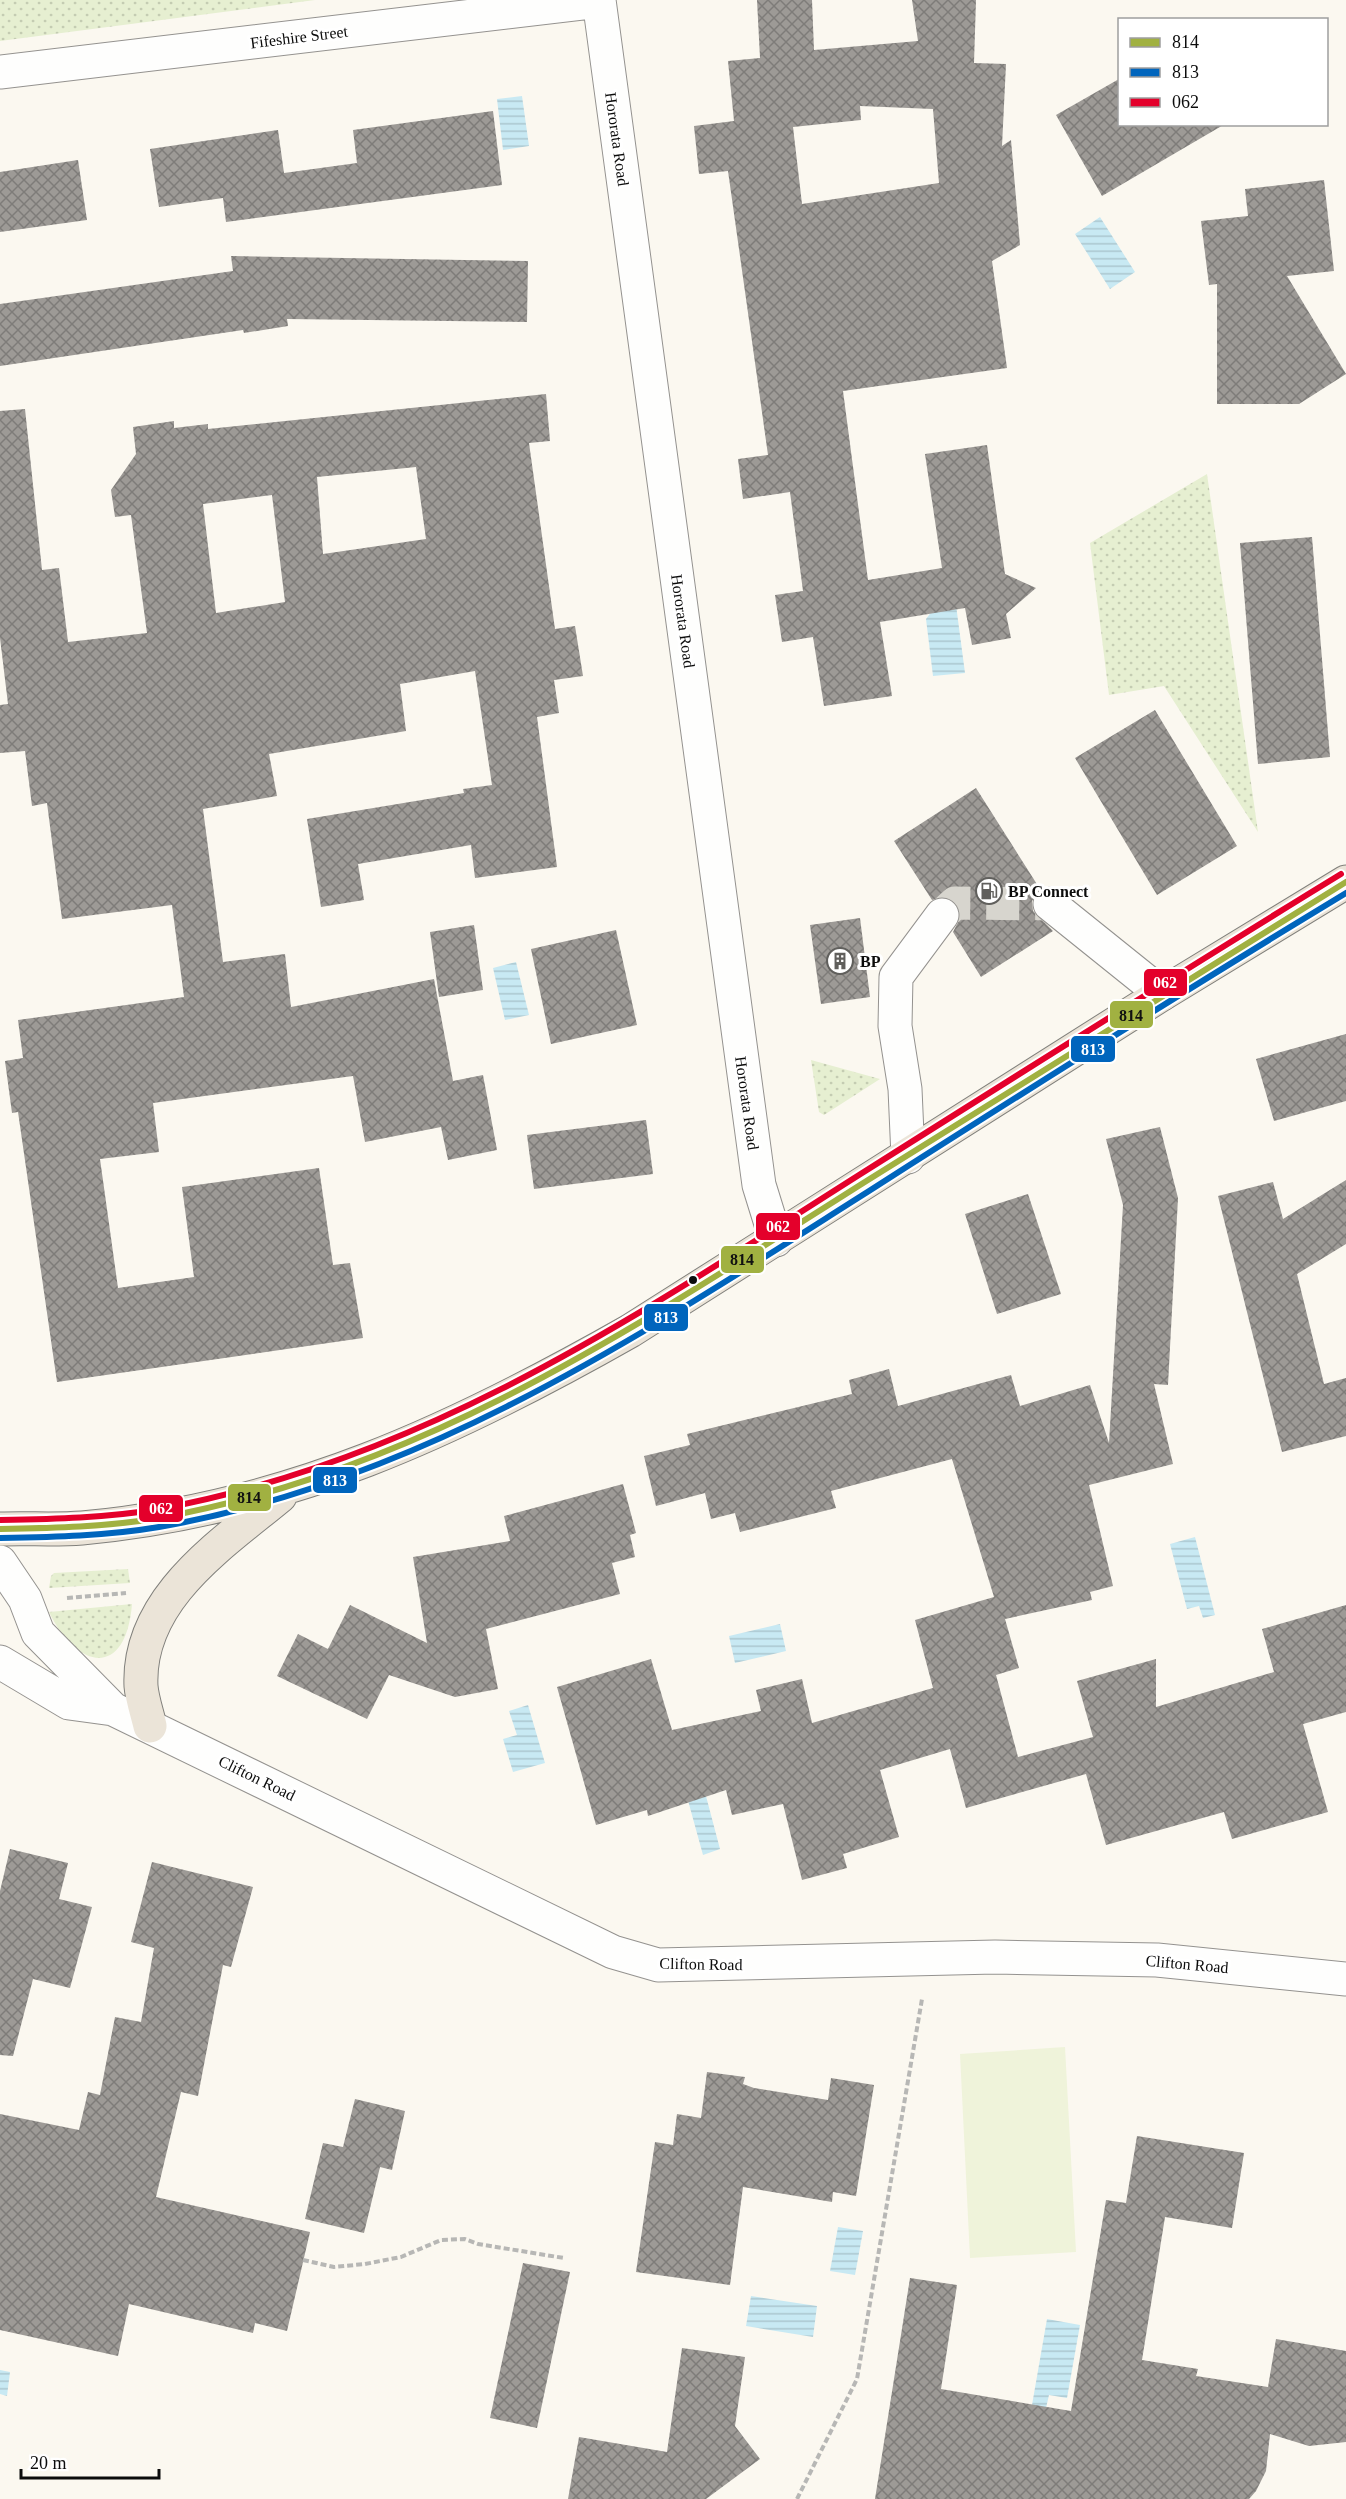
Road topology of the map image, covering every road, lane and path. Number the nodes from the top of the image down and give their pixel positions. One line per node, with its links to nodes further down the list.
1 (599, 0): 2 (street, Fifeshire Street); 8 (street, Hororata Road)
2 (0, 72)
3 (1346, 882): 6 (main road)
4 (1050, 904): 6 (street)
5 (942, 915): 7 (street)
6 (1162, 994): 7 (main road)
7 (908, 1157): 8 (main road)
8 (776, 1240): 9 (main road)
9 (291, 1488): 10 (main road); 16 (main road)
10 (0, 1528)
11 (0, 1562): 15 (street, Clifton Road)
12 (132, 1593): 13 (path)
13 (59, 1599)
14 (1, 1664): 15 (street, Clifton Road)
15 (113, 1709): 16 (street, Clifton Road)
16 (150, 1726): 17 (street, Clifton Road)
17 (1346, 1979)
18 (922, 1998): 21 (path)
19 (564, 2258): 20 (path)
20 (303, 2260)
21 (797, 2499)

